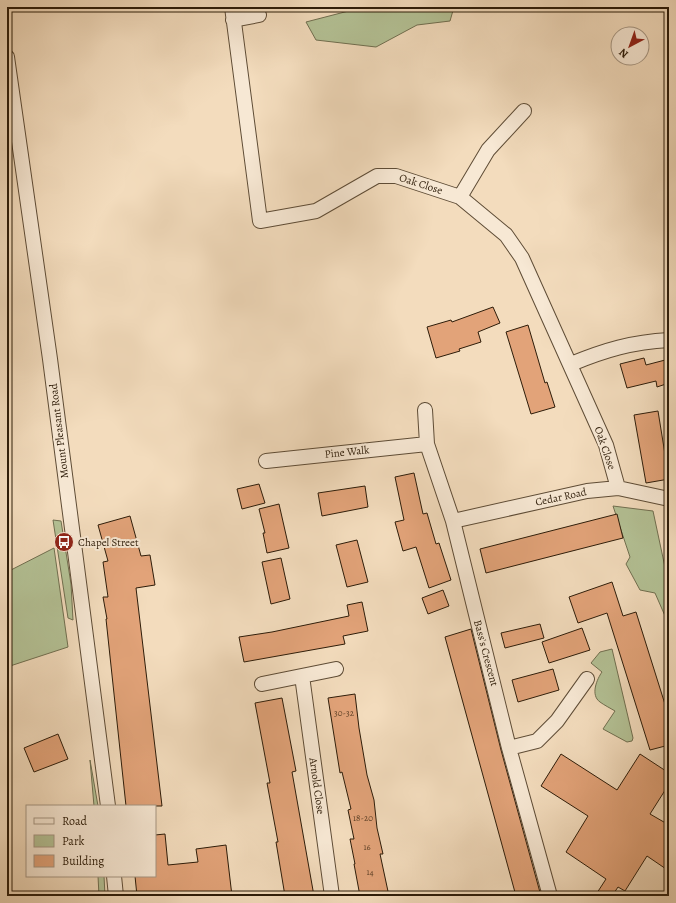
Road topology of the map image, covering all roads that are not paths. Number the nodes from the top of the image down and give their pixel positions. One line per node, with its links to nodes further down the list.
1 (232, 13): 2 (street, Oak Close); 5 (street, Oak Close)
2 (259, 14)
3 (7, 57): 19 (street, Mount Pleasant Road)
4 (524, 111): 5 (street)
5 (460, 197): 7 (street, Oak Close)
6 (669, 340): 7 (street)
7 (571, 364): 11 (street, Oak Close)
8 (425, 410): 9 (street, Bass's Crescent)
9 (427, 444): 10 (street, Pine Walk); 13 (street, Bass's Crescent)
10 (266, 461)
11 (618, 488): 12 (street, Cedar Road); 13 (street, Cedar Road)
12 (669, 499)
13 (453, 521): 18 (street, Bass's Crescent)
14 (336, 669): 15 (street)
15 (302, 676): 17 (street); 22 (street, Arnold Close)
16 (587, 679): 18 (street)
17 (262, 684)
18 (509, 748): 23 (street, Bass's Crescent)
19 (108, 805)
20 (114, 877): 21 (street)
21 (116, 896)
22 (332, 896)
23 (550, 896)

